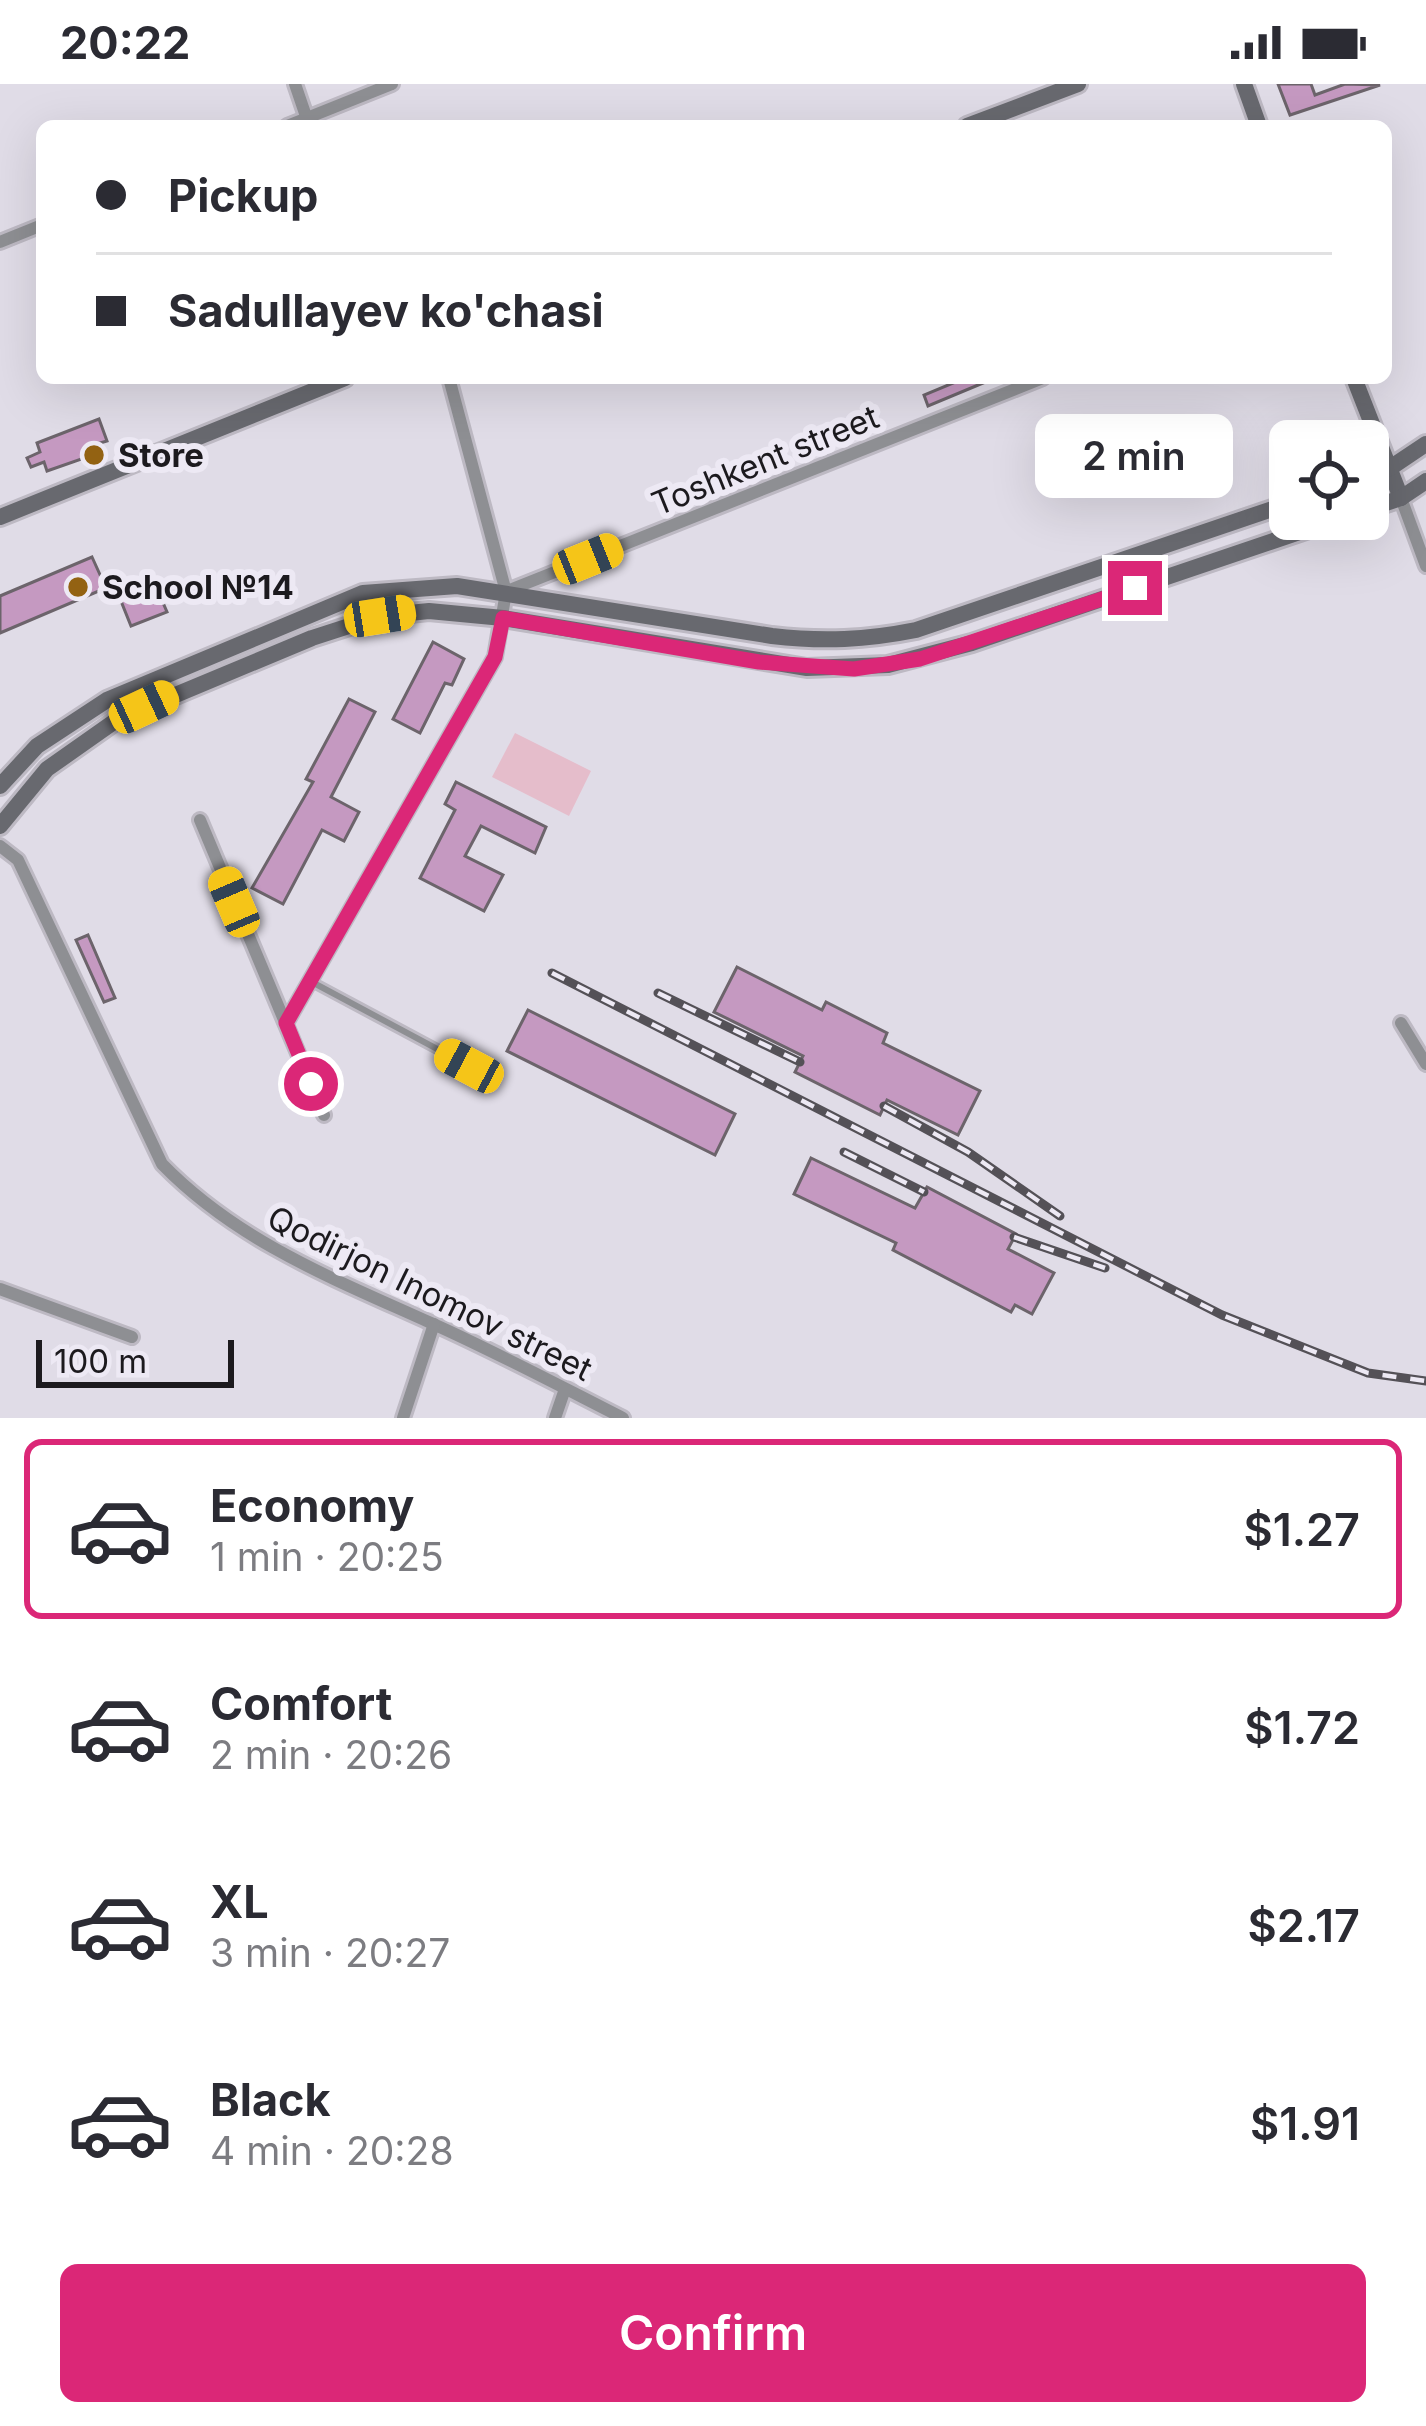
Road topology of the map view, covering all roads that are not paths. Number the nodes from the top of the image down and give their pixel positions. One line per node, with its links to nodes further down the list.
1 (295, 84): 5 (street)
2 (392, 84): 6 (street)
3 (1078, 84): 7 (main road)
4 (1244, 84): 8 (main road)
5 (307, 120)
6 (312, 120)
7 (983, 120)
8 (1257, 120)
9 (36, 227): 10 (street)
10 (0, 242)
11 (330, 384): 21 (main road)
12 (451, 384): 24 (street)
13 (1028, 384): 24 (street, Toshkent street)
14 (1356, 384): 16 (main road)
15 (1426, 444): 16 (main road)
16 (1390, 468): 18 (main road)
17 (1426, 482): 18 (main road)
18 (1401, 498): 19 (main road); 23 (street)
19 (1389, 502)
20 (1269, 509): 24 (main road)
21 (0, 518)
22 (1276, 540): 25 (main road)
23 (1426, 566)
24 (506, 592): 25 (street); 26 (main road)
25 (503, 618): 28 (main road); 30 (street)
26 (0, 786)
27 (200, 820): 31 (street)
28 (0, 826)
29 (0, 846): 37 (street, Qodirjon Inomov street)
30 (310, 981): 31 (street); 34 (lane)
31 (286, 1023): 35 (street)
32 (1401, 1023): 33 (street)
33 (1426, 1064)
34 (469, 1066)
35 (324, 1115)
36 (0, 1289): 38 (street)
37 (434, 1324): 39 (street, Qodirjon Inomov street); 40 (street)
38 (132, 1337)
39 (565, 1389): 41 (street); 42 (street, Qodirjon Inomov street)
40 (403, 1418)
41 (556, 1418)
42 (623, 1418)

